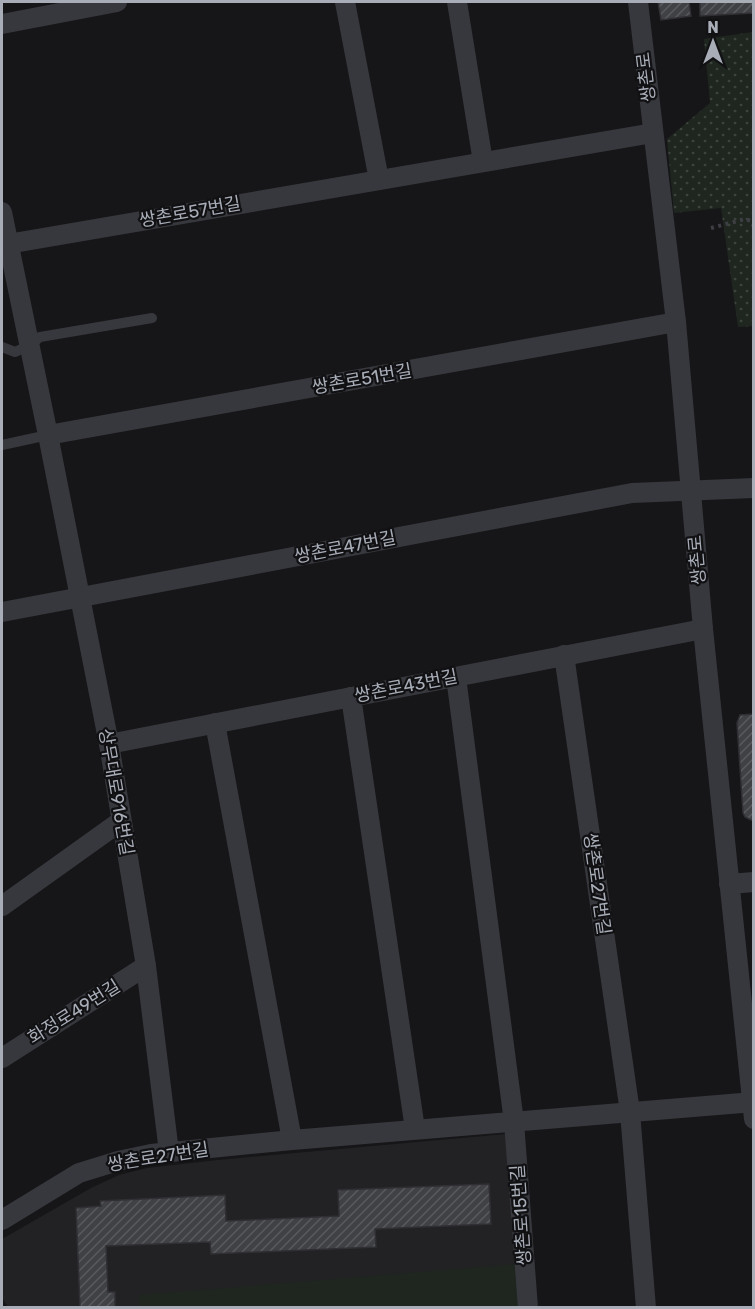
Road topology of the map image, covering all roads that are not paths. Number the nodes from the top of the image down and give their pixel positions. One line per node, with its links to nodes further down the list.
1 (117, 2): 5 (street)
2 (345, 2): 8 (street)
3 (457, 2): 7 (street)
4 (638, 2): 6 (street, 쌍촌로)
5 (2, 24)
6 (653, 133): 7 (street, 쌍촌로57번길); 12 (street, 쌍촌로)
7 (483, 162): 8 (street, 쌍촌로57번길)
8 (379, 180): 10 (street, 쌍촌로57번길)
9 (2, 212): 10 (street, 상무대로916번길)
10 (5, 244): 13 (street, 상무대로916번길)
11 (152, 318): 13 (lane)
12 (676, 322): 15 (street, 쌍촌로51번길); 18 (street, 쌍촌로)
13 (30, 345): 14 (lane); 15 (street, 상무대로916번길)
14 (2, 347)
15 (48, 435): 16 (lane); 19 (street, 상무대로916번길)
16 (2, 445)
17 (753, 488): 18 (street, 쌍촌로47번길)
18 (690, 490): 19 (street, 쌍촌로47번길); 21 (street, 쌍촌로)
19 (79, 596): 20 (street, 쌍촌로47번길); 26 (street, 상무대로916번길)
20 (2, 612)
21 (703, 629): 22 (street, 쌍촌로43번길); 29 (street, 쌍촌로)
22 (564, 655): 23 (street, 쌍촌로43번길); 34 (street, 쌍촌로27번길)
23 (456, 677): 24 (street, 쌍촌로43번길); 35 (street)
24 (351, 697): 25 (street, 쌍촌로43번길); 36 (street)
25 (215, 723): 26 (street, 쌍촌로43번길); 37 (street)
26 (109, 744): 27 (street, 상무대로916번길)
27 (121, 821): 30 (street); 31 (street, 상무대로916번길)
28 (753, 882): 29 (street)
29 (729, 884): 33 (street, 쌍촌로)
30 (2, 906)
31 (146, 966): 32 (street, 화정로49번길); 38 (street, 상무대로916번길)
32 (2, 1058)
33 (753, 1108): 34 (street, 쌍촌로27번길)
34 (630, 1112): 35 (street, 쌍촌로27번길); 41 (street, 쌍촌로27번길)
35 (514, 1122): 36 (street, 쌍촌로27번길); 40 (street, 쌍촌로15번길)
36 (415, 1129): 37 (street, 쌍촌로27번길)
37 (292, 1140): 38 (street, 쌍촌로27번길)
38 (169, 1152): 39 (street, 쌍촌로27번길)
39 (2, 1220)
40 (528, 1308)
41 (646, 1308)

